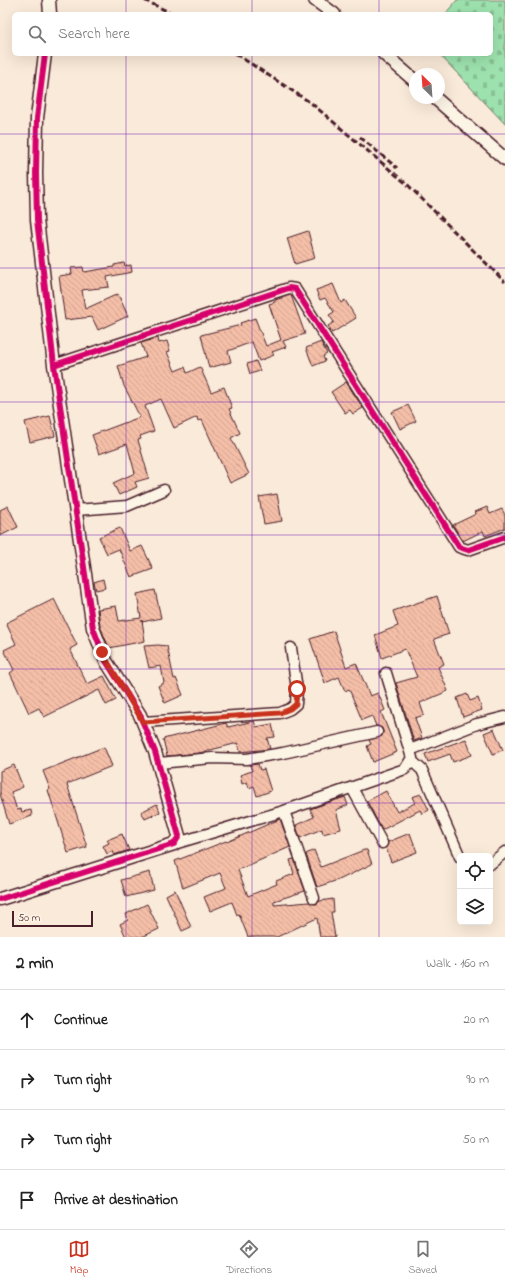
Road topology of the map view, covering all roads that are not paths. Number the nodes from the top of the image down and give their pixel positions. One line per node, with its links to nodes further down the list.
1 (49, 0): 3 (street)
2 (315, 0): 4 (street)
3 (50, 12)
4 (331, 12)
5 (45, 56): 10 (street)
6 (386, 56): 7 (street)
7 (409, 76)
8 (442, 104): 9 (street)
9 (505, 159)
10 (54, 365): 12 (street); 13 (street)
11 (164, 490): 12 (street)
12 (76, 510): 17 (street)
13 (505, 537)
14 (291, 648): 17 (street)
15 (386, 673): 19 (street)
16 (505, 717): 19 (street)
17 (143, 722): 21 (street)
18 (377, 732): 21 (street)
19 (410, 750): 20 (street)
20 (412, 760): 22 (street); 27 (street)
21 (159, 763): 25 (street)
22 (352, 788): 23 (street); 24 (street)
23 (284, 812): 25 (street); 29 (street)
24 (382, 843)
25 (174, 844): 30 (street)
26 (505, 852): 28 (street)
27 (458, 853)
28 (493, 862)
29 (314, 898)
30 (0, 899)

